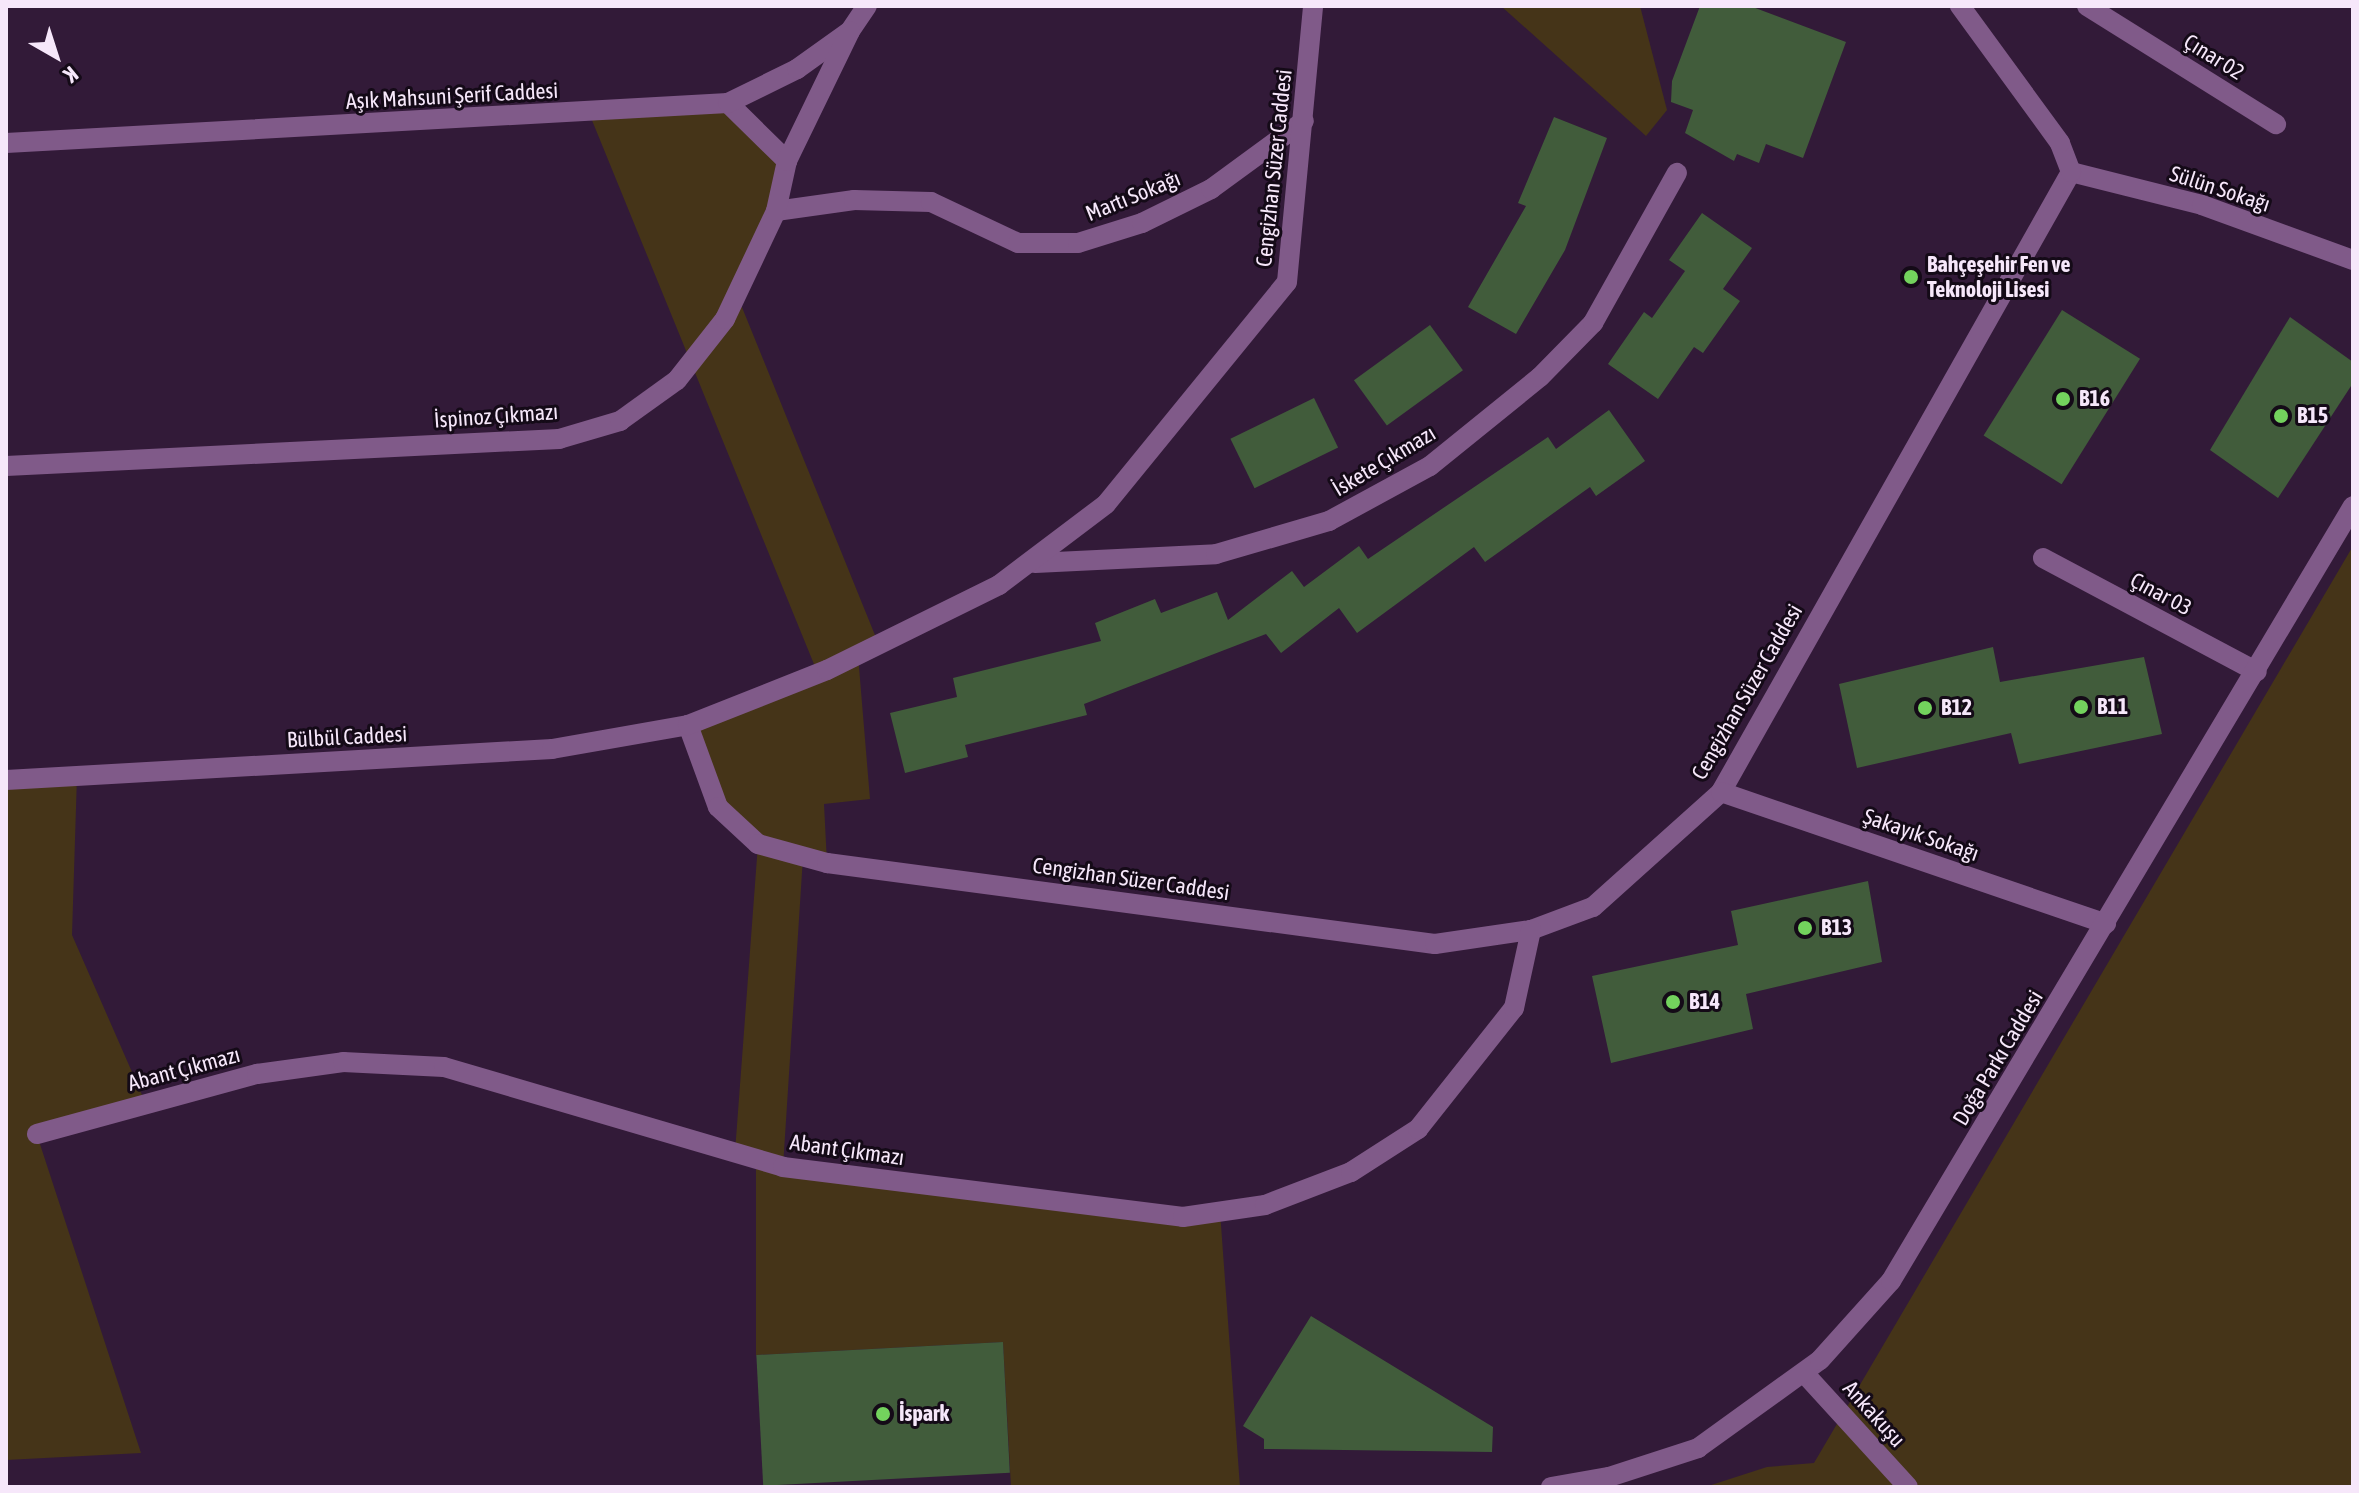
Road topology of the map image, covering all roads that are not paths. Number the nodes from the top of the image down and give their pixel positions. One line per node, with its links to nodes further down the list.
1 (867, 6): 5 (street, Aşık Mahsuni Şerif Caddesi)
2 (1313, 6): 7 (street, Cengizhan Süzer Caddesi)
3 (1960, 6): 11 (street)
4 (2087, 6): 8 (street, Çınar 02)
5 (850, 31): 6 (street, Aşık Mahsuni Şerif Caddesi); 10 (street, İspinoz Çıkmazı)
6 (728, 103): 9 (street, Aşık Mahsuni Şerif Caddesi); 10 (street)
7 (1304, 121): 13 (street, Martı Sokağı); 18 (street, Cengizhan Süzer Caddesi)
8 (2276, 124)
9 (6, 143)
10 (787, 161): 13 (street, İspinoz Çıkmazı)
11 (2071, 172): 14 (street, Sülün Sokağı); 22 (street, Cengizhan Süzer Caddesi)
12 (1677, 173): 18 (street, İskete Çıkmazı)
13 (776, 211): 15 (street, İspinoz Çıkmazı)
14 (2353, 260)
15 (6, 466)
16 (2353, 506): 19 (street, Doğa Parkı Caddesi)
17 (2043, 558): 19 (street, Çınar 03)
18 (1035, 563): 20 (street, Cengizhan Süzer Caddesi)
19 (2257, 672): 23 (street, Doğa Parkı Caddesi)
20 (688, 725): 21 (street, Bülbül Caddesi); 24 (street, Cengizhan Süzer Caddesi)
21 (6, 780)
22 (1721, 792): 23 (street, Şakayık Sokağı); 24 (street, Cengizhan Süzer Caddesi)
23 (2106, 924): 26 (street, Doğa Parkı Caddesi)
24 (1531, 930): 25 (street, Abant Çıkmazı)
25 (37, 1134)
26 (1804, 1373): 27 (street, Doğa Parkı Caddesi); 28 (street, Ankakuşu)
27 (1551, 1487)
28 (1908, 1487)

